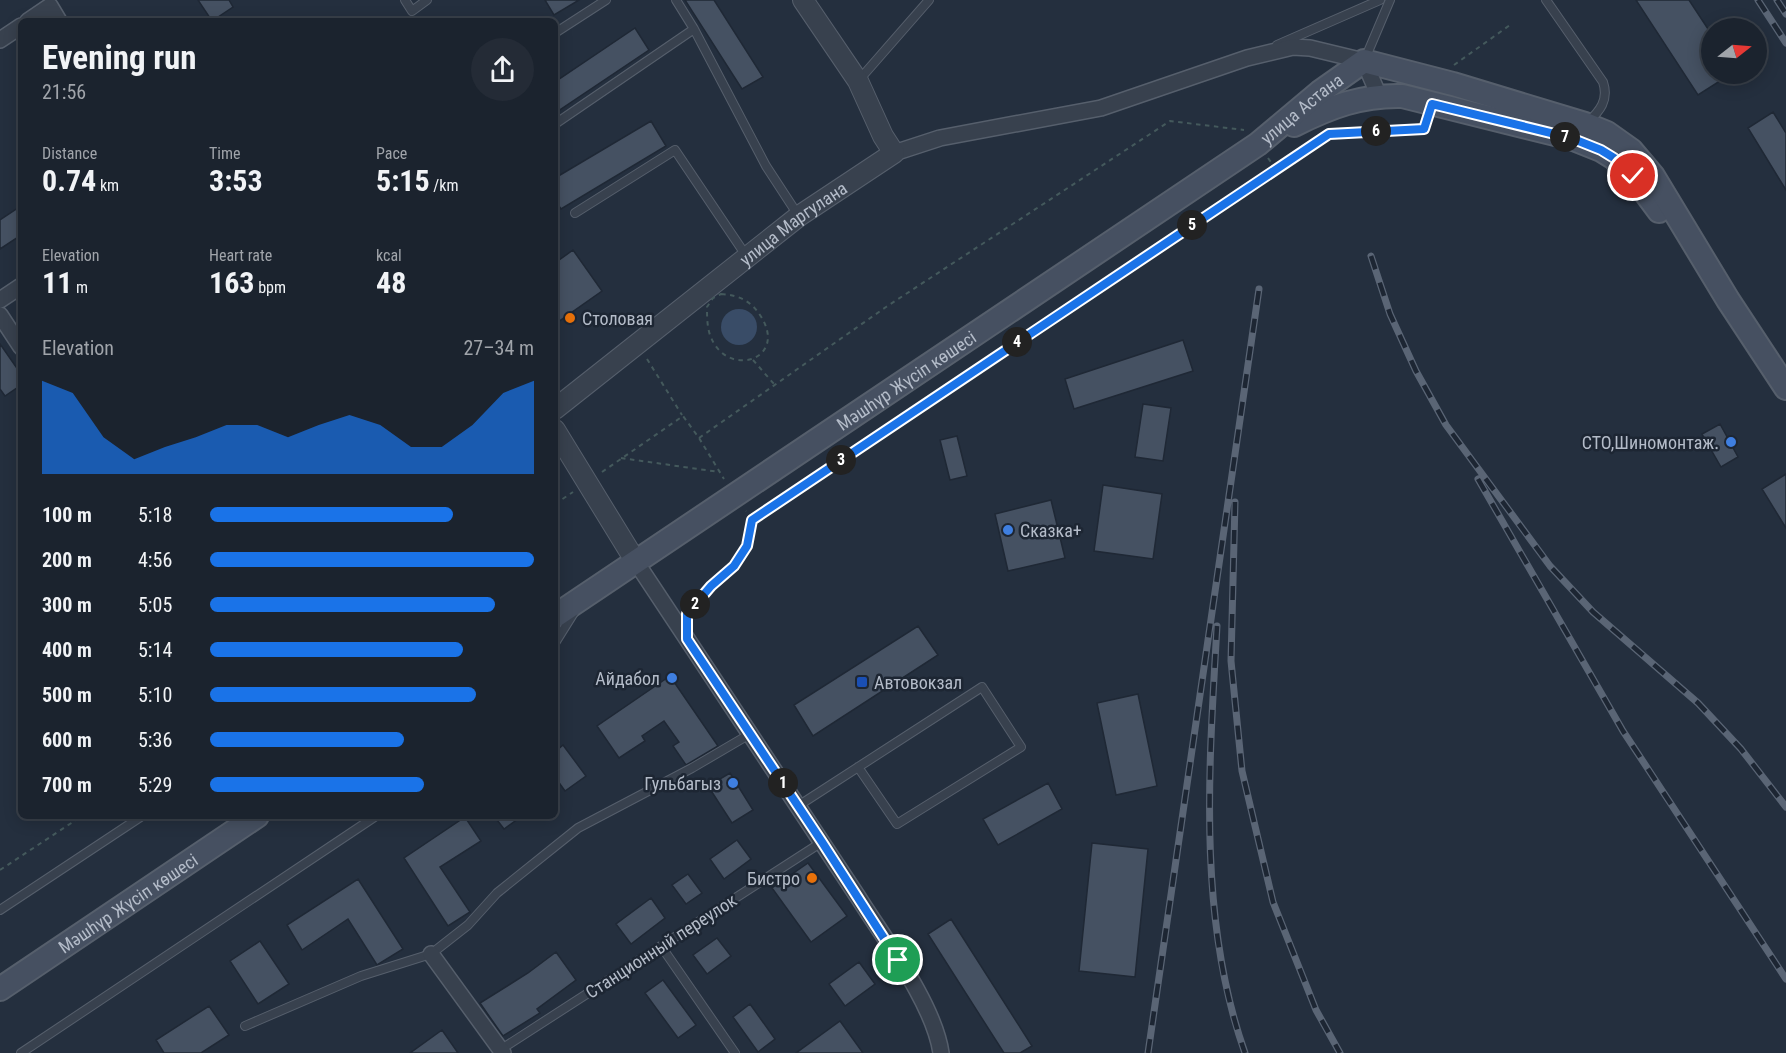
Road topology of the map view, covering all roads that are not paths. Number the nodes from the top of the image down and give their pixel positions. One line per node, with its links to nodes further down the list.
1 (405, 0): 2 (lane)
2 (428, 0)
3 (606, 0): 15 (lane)
4 (676, 0): 14 (lane)
5 (803, 0): 19 (street)
6 (929, 0): 19 (lane)
7 (1380, 0): 17 (lane)
8 (1390, 0): 18 (lane)
9 (1546, 0): 22 (lane)
10 (47, 3): 11 (street); 12 (street)
11 (31, 18)
12 (57, 18)
13 (18, 28): 16 (street)
14 (694, 29): 21 (lane); 26 (lane)
15 (558, 31)
16 (0, 40)
17 (1247, 58): 18 (street); 24 (street)
18 (1364, 61): 20 (street); 22 (main road, улица Астана); 23 (main road, улица Астана)
19 (858, 81): 24 (street)
20 (1379, 96): 22 (main road, улица Астана); 23 (main road, улица Астана)
21 (558, 122)
22 (1578, 131): 32 (main road, улица Астана)
23 (1258, 144): 35 (main road, Мәшһүр Жүсіп көшесі)
24 (894, 153): 26 (street, улица Маргулана)
25 (575, 213): 27 (lane)
26 (799, 216): 27 (street, улица Маргулана)
27 (747, 257): 33 (street, улица Маргулана)
28 (18, 288): 29 (street)
29 (0, 300)
30 (0, 315): 31 (street)
31 (18, 342)
32 (1786, 388)
33 (558, 407)
34 (558, 435): 35 (street)
35 (636, 562): 36 (main road, Мәшһүр Жүсіп көшесі); 38 (street)
36 (567, 605): 37 (lane)
37 (558, 634)
38 (750, 734): 40 (street); 47 (lane)
39 (858, 767): 39 (lane); 40 (lane)
40 (798, 806): 44 (street)
41 (137, 819): 45 (lane)
42 (254, 819): 48 (main road, Мәшһүр Жүсіп көшесі)
43 (372, 819): 51 (lane)
44 (822, 842): 46 (lane, Станционный переулок); 53 (street)
45 (0, 910)
46 (661, 946): 50 (lane, Станционный переулок); 52 (lane)
47 (431, 954): 49 (lane); 50 (street)
48 (0, 989)
49 (245, 1026)
50 (501, 1051)
51 (21, 1053)
52 (735, 1053)
53 (941, 1053)

